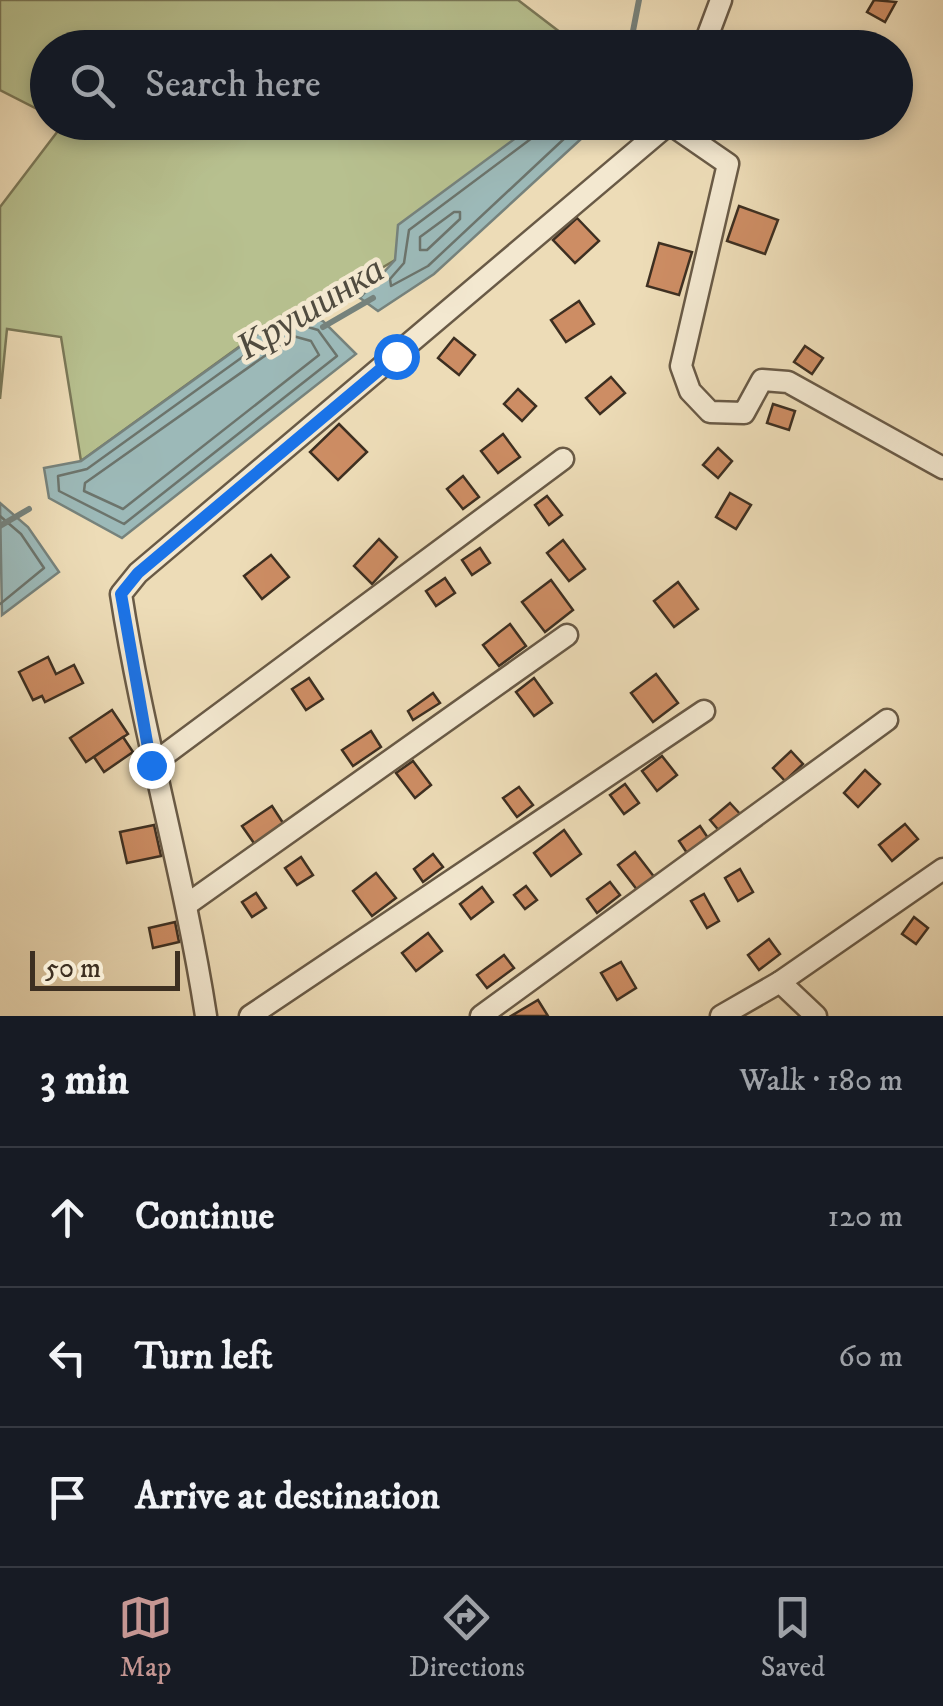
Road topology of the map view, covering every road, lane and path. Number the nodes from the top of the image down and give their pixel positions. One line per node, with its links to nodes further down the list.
1 (721, 0): 2 (street)
2 (710, 30)
3 (650, 140): 10 (street)
4 (694, 140): 6 (street)
5 (562, 459): 10 (street)
6 (943, 468)
7 (567, 635): 12 (street)
8 (704, 712): 15 (street)
9 (886, 720): 16 (street)
10 (151, 765): 12 (street)
11 (943, 868): 13 (street)
12 (188, 902): 14 (street)
13 (780, 982): 17 (street); 18 (street)
14 (206, 1016)
15 (250, 1016)
16 (480, 1016)
17 (721, 1016)
18 (816, 1016)

